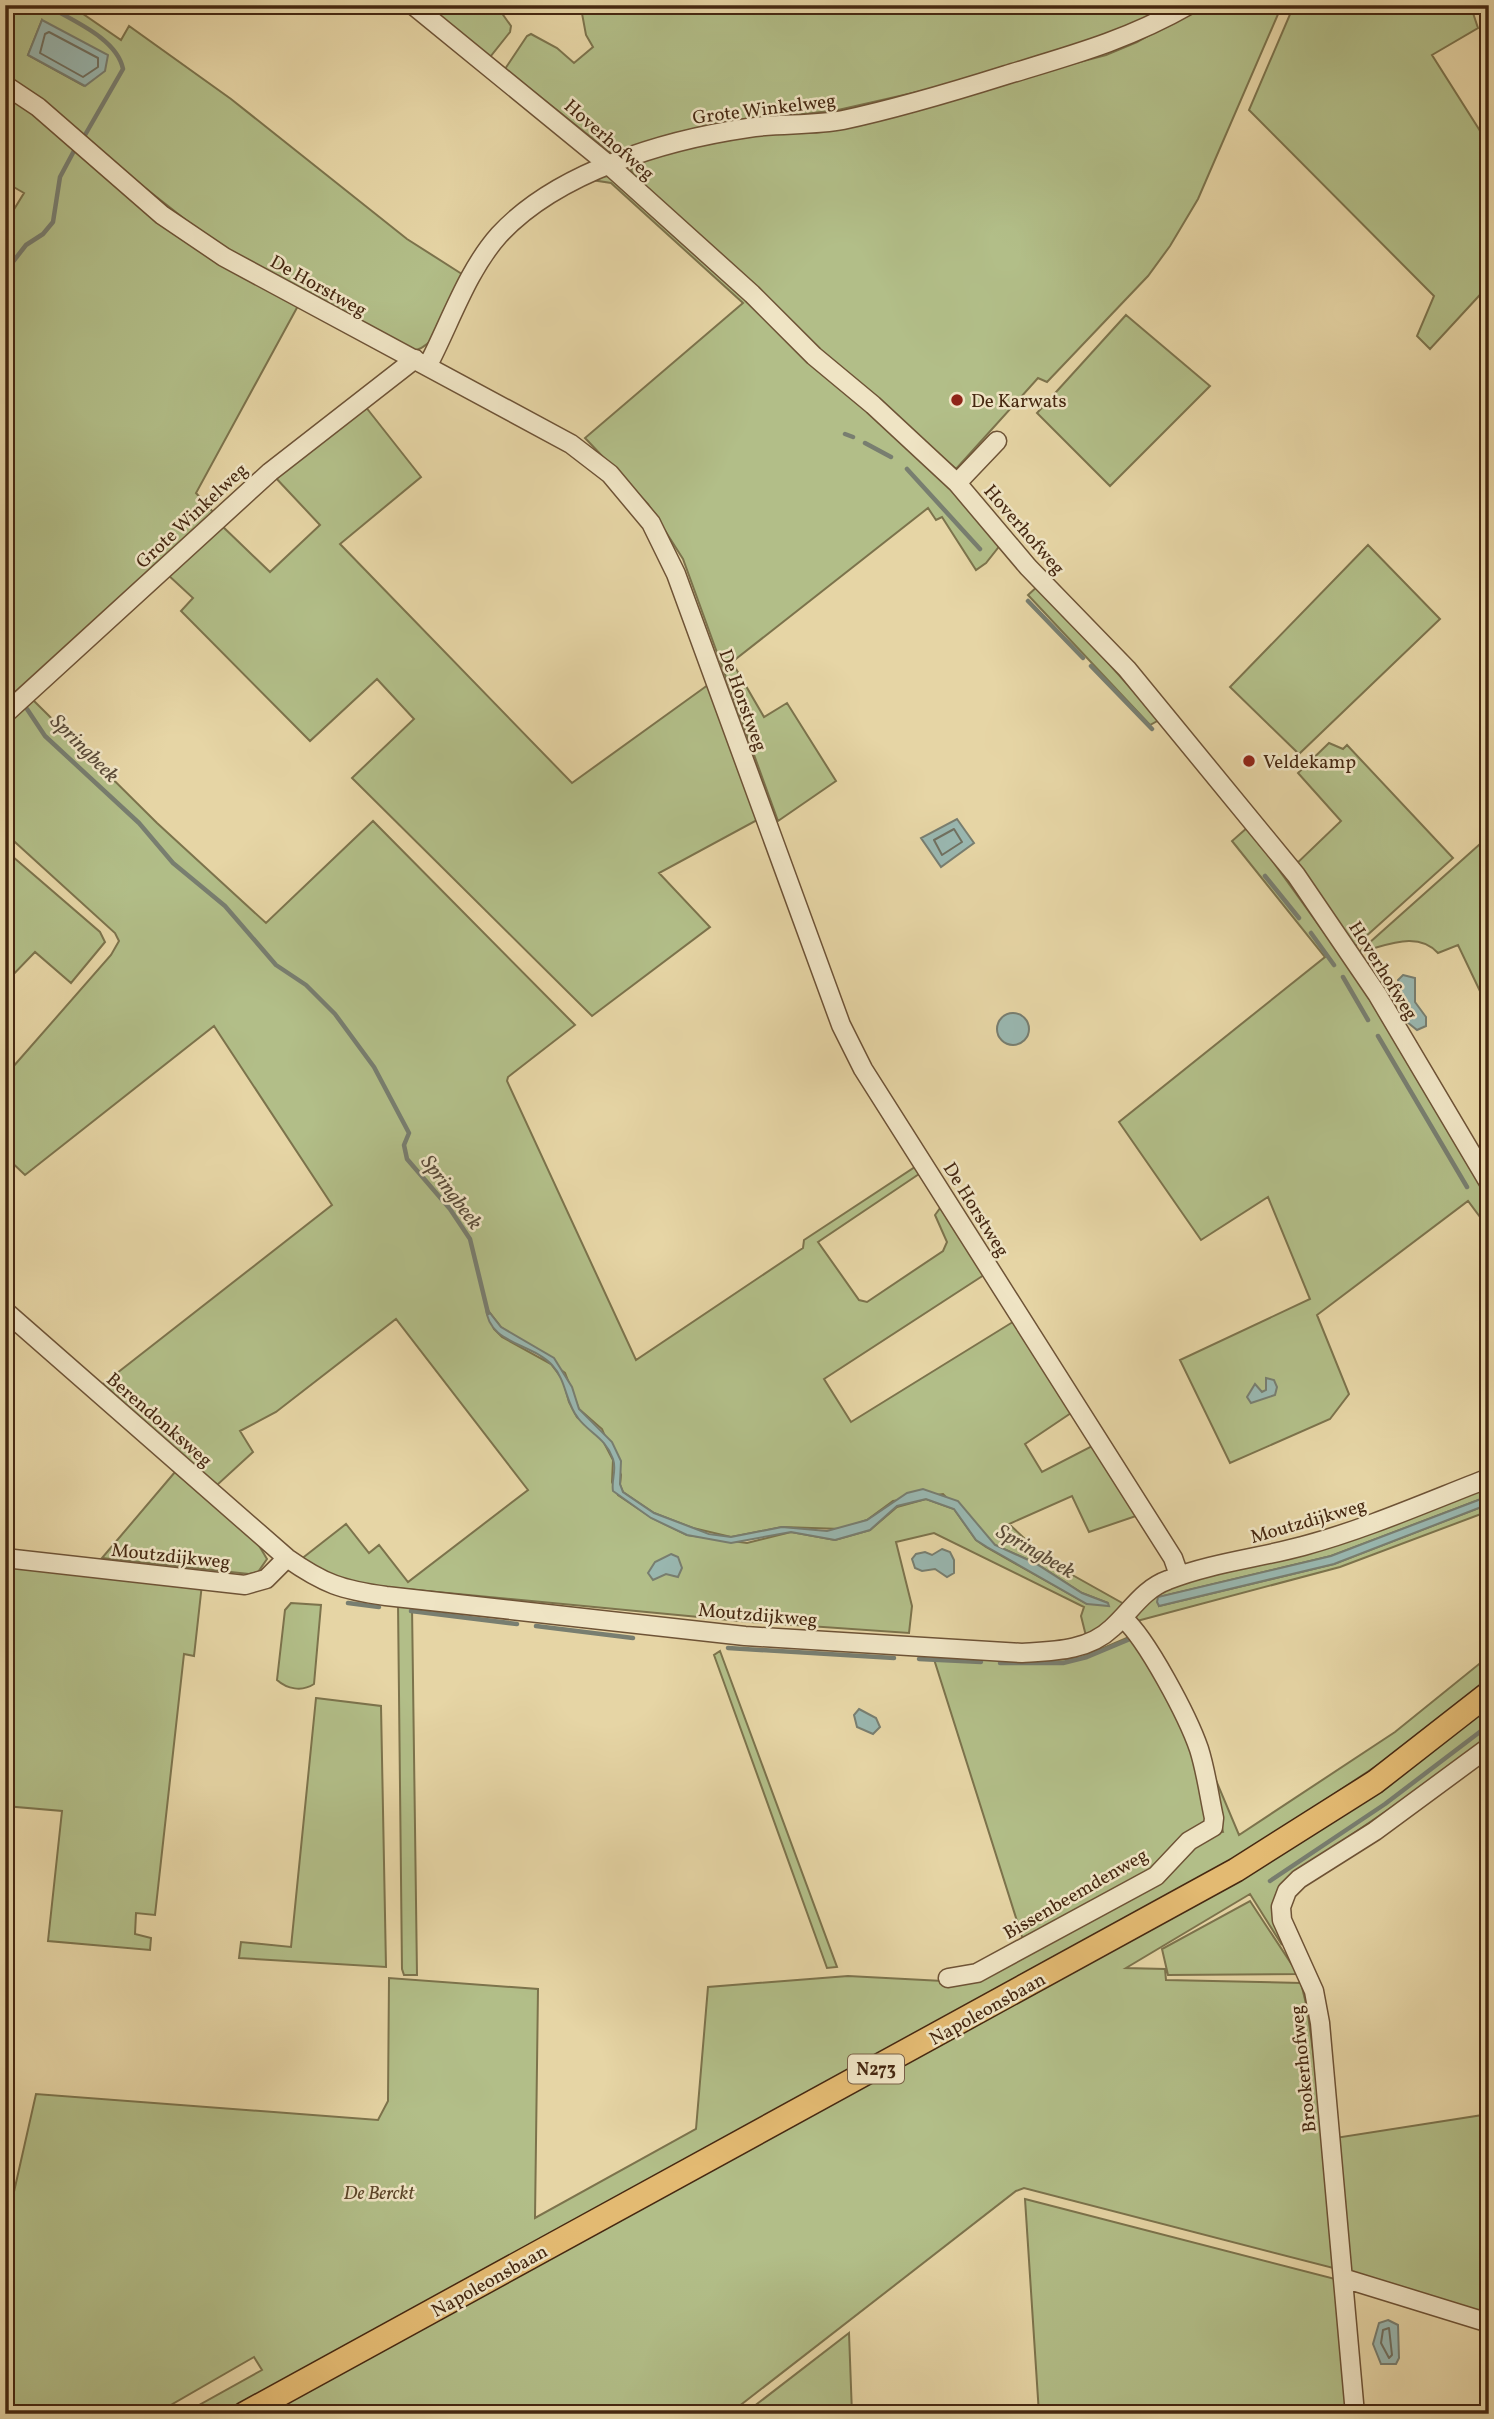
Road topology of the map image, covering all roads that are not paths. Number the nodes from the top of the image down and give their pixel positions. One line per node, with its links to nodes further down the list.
1 (413, 5): 4 (street, Hoverhofweg)
2 (1189, 5): 4 (street, Grote Winkelweg)
3 (5, 85): 5 (street, De Horstweg)
4 (610, 166): 5 (street, Grote Winkelweg); 7 (street, Hoverhofweg)
5 (421, 362): 8 (street, Grote Winkelweg); 14 (street, De Horstweg)
6 (997, 441): 7 (street)
7 (957, 483): 9 (street, Hoverhofweg)
8 (5, 714)
9 (1489, 1183)
10 (5, 1311): 13 (street, Berendonksweg)
11 (1489, 1478): 14 (street, Moutzdijkweg)
12 (5, 1558): 13 (street, Moutzdijkweg)
13 (287, 1558): 15 (street, Moutzdijkweg)
14 (1179, 1575): 15 (street, Moutzdijkweg)
15 (1123, 1618): 18 (street, Bissenbeemdenweg)
16 (1489, 1693): 21 (main road, Napoleonsbaan / N273)
17 (1489, 1747): 19 (street, Brookerhofweg)
18 (948, 1978)
19 (1343, 2278): 20 (street); 22 (street, Brookerhofweg)
20 (1489, 2323)
21 (244, 2414)
22 (1355, 2414)

